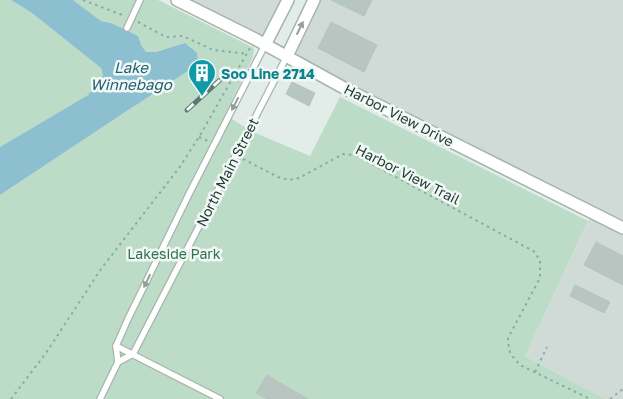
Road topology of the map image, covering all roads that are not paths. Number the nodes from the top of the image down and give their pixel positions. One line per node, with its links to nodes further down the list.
1 (140, 0): 5 (lane)
2 (177, 0): 6 (street, Harbor View Drive)
3 (288, 0): 6 (street, North Main Street)
4 (314, 0): 7 (street, North Main Street, one-way to 4)
5 (127, 28)
6 (265, 45): 7 (street, Harbor View Drive); 9 (lane, North Main Street, one-way to 9)
7 (287, 56): 8 (street, Harbor View Drive); 10 (lane, North Main Street)
8 (623, 228)
9 (116, 346): 10 (lane); 11 (lane)
10 (133, 354): 11 (lane); 13 (lane)
11 (118, 362): 12 (lane)
12 (100, 399)
13 (220, 399)

